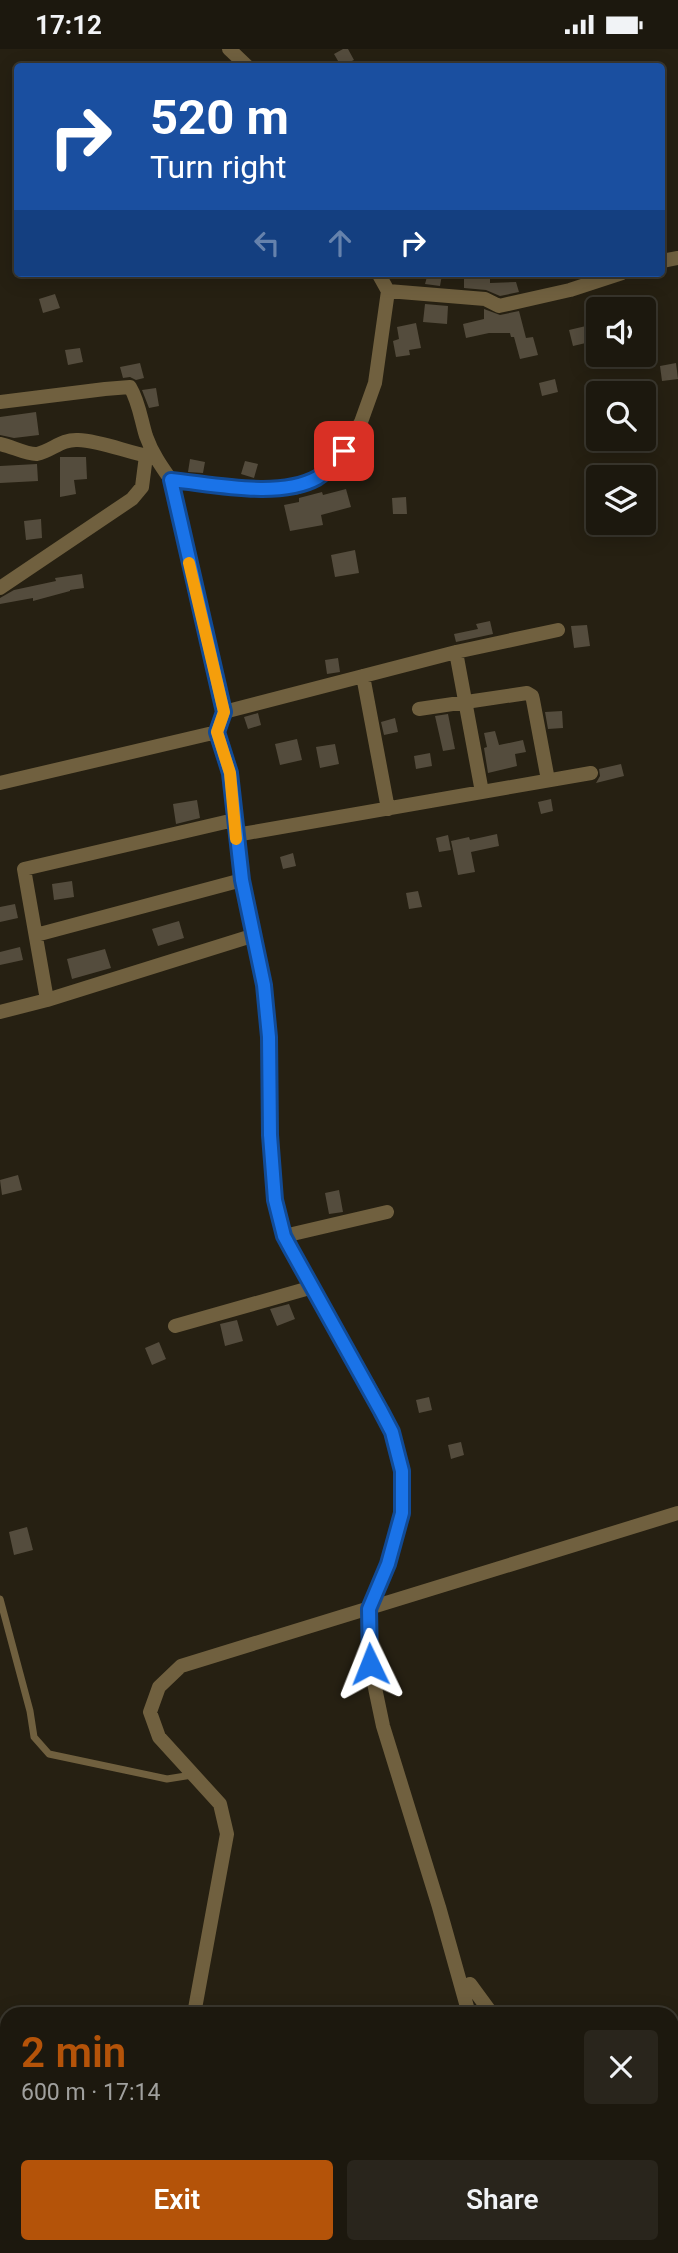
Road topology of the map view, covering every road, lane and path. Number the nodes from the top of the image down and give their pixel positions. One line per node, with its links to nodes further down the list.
1 (229, 49): 2 (street)
2 (244, 63)
3 (380, 277): 5 (street)
4 (610, 277): 5 (street)
5 (387, 291): 9 (street)
6 (0, 403): 8 (street)
7 (0, 444): 8 (street)
8 (150, 456): 9 (street); 10 (street)
9 (171, 480): 16 (street)
10 (0, 588)
11 (558, 630): 12 (street)
12 (456, 652): 13 (street); 14 (street)
13 (363, 675): 16 (street); 22 (street)
14 (466, 702): 15 (street); 19 (street); 21 (street)
15 (419, 709)
16 (224, 712): 17 (street)
17 (217, 732): 20 (street); 23 (street)
18 (591, 773): 19 (street)
19 (548, 780): 21 (street)
20 (0, 783)
21 (482, 792): 22 (street)
22 (388, 809): 23 (street)
23 (235, 828): 24 (street); 25 (street)
24 (242, 880): 25 (street); 26 (street)
25 (36, 935): 27 (street)
26 (255, 935): 27 (street); 30 (street)
27 (47, 1000): 28 (street)
28 (0, 1012)
29 (387, 1212): 30 (street)
30 (284, 1236): 31 (street)
31 (313, 1287): 32 (street); 35 (street)
32 (175, 1326)
33 (678, 1513): 35 (street)
34 (0, 1599): 36 (lane)
35 (369, 1609): 36 (street); 39 (street)
36 (193, 1775): 38 (street)
37 (470, 1984): 40 (street)
38 (195, 2007)
39 (467, 2007)
40 (487, 2007)

